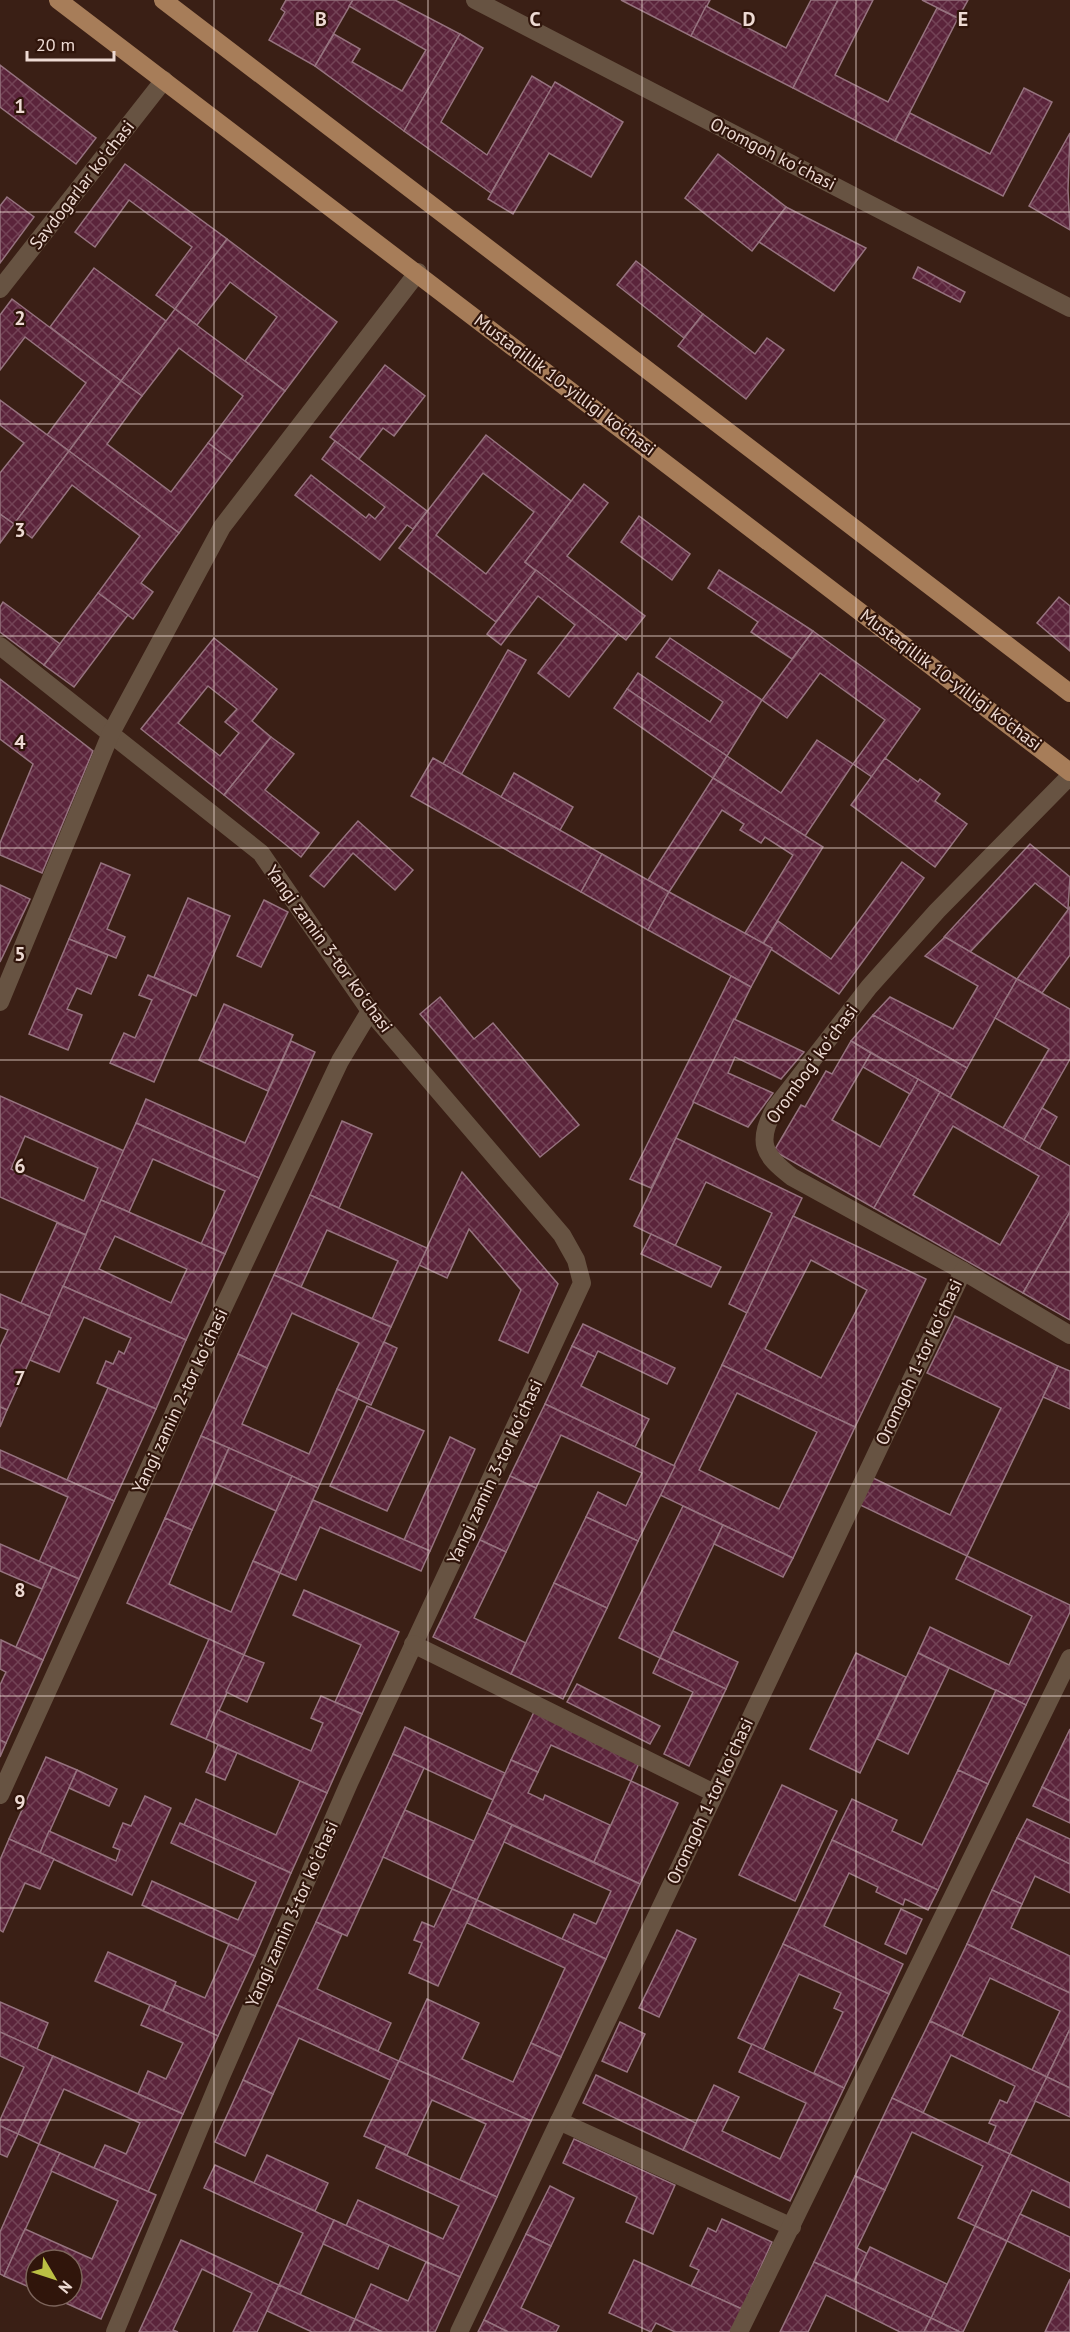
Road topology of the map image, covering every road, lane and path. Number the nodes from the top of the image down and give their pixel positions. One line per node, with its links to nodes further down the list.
1 (58, 0): 4 (main road, Mustaqillik 10-yilligi ko'chasi)
2 (163, 0): 9 (main road)
3 (475, 0): 7 (street, Oromgoh koʻchasi)
4 (164, 80): 5 (main road, Mustaqillik 10-yilligi ko'chasi); 6 (street, Savdogarlar koʻchasi)
5 (418, 272): 10 (street); 11 (main road, Mustaqillik 10-yilligi ko'chasi)
6 (0, 289)
7 (1070, 308)
8 (0, 646): 10 (street)
9 (1070, 693)
10 (111, 733): 12 (street); 13 (street, Yangi zamin 3-tor koʻchasi)
11 (1070, 774): 14 (street, Orombogʻ koʻchasi)
12 (2, 994)
13 (370, 1011): 16 (street, Yangi zamin 3-tor koʻchasi); 19 (street, Yangi zamin 2-tor koʻchasi)
14 (963, 1271): 15 (street, Orombogʻ koʻchasi); 18 (street, Oromgoh 1-tor koʻchasi)
15 (1070, 1335)
16 (413, 1644): 18 (street); 22 (street, Yangi zamin 3-tor koʻchasi)
17 (1070, 1658): 21 (street)
18 (714, 1793): 20 (street, Oromgoh 1-tor koʻchasi)
19 (0, 1795)
20 (559, 2121): 21 (street); 23 (street, Oromgoh 1-tor koʻchasi)
21 (792, 2227): 24 (street)
22 (115, 2332)
23 (459, 2332)
24 (739, 2332)

